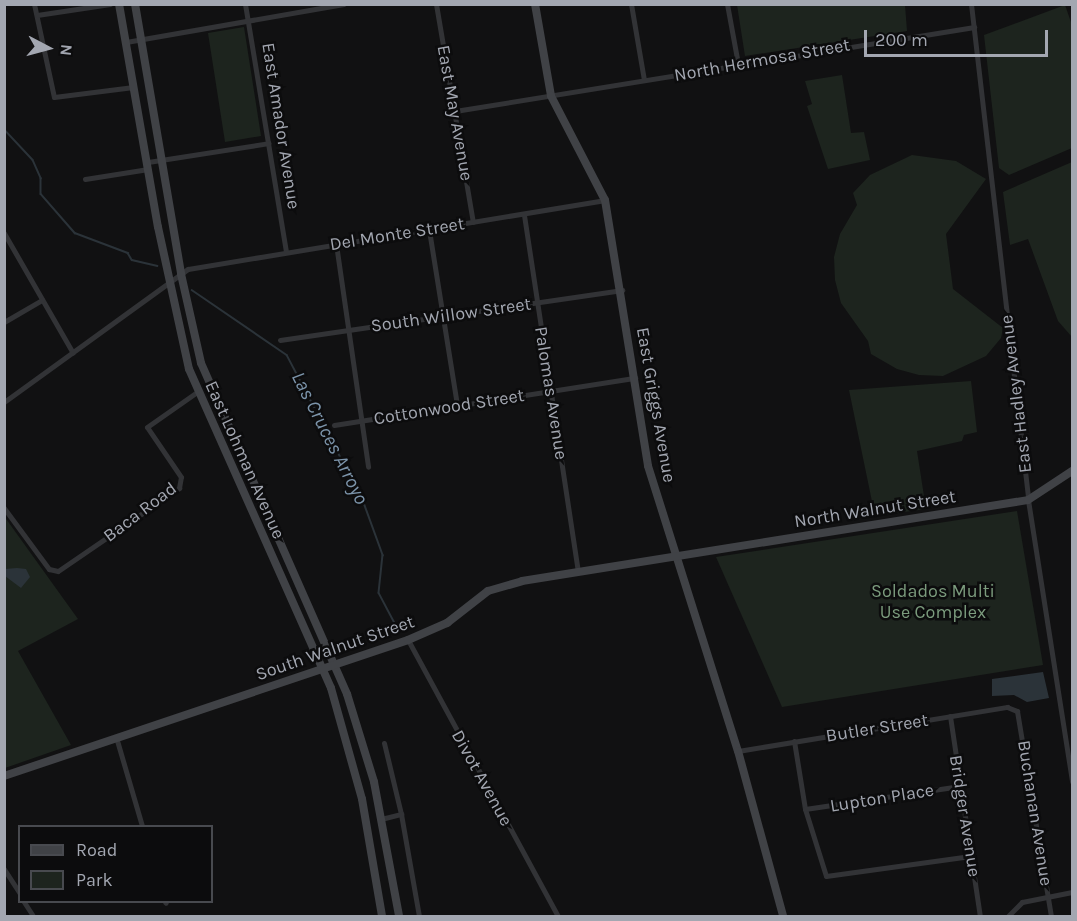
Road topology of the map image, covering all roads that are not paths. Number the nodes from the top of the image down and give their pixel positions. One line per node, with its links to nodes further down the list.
1 (34, 4): 12 (street)
2 (110, 4): 12 (street)
3 (119, 4): 16 (street, East Lohman Avenue)
4 (135, 4): 15 (street)
5 (245, 4): 13 (street, East Amador Avenue)
6 (436, 4): 21 (street, East May Avenue)
7 (535, 4): 20 (street, East Griggs Avenue)
8 (631, 4): 18 (street)
9 (727, 4): 17 (street)
10 (971, 4): 14 (street, East Hadley Avenue)
11 (343, 5): 13 (street)
12 (37, 15): 19 (street)
13 (248, 22): 15 (street); 22 (street, East Amador Avenue)
14 (974, 27): 17 (street, North Hermosa Street); 52 (street, East Hadley Avenue)
15 (140, 39): 16 (street); 23 (street, East Lohman Avenue)
16 (126, 42): 19 (street, East Lohman Avenue)
17 (738, 64): 18 (street, North Hermosa Street)
18 (644, 80): 20 (street, North Hermosa Street)
19 (134, 87): 24 (street, East Lohman Avenue)
20 (551, 96): 21 (street, North Hermosa Street); 26 (street, East Griggs Avenue)
21 (454, 111): 28 (street, East May Avenue)
22 (269, 143): 23 (street); 32 (street, East Amador Avenue)
23 (160, 161): 24 (street); 33 (street, East Lohman Avenue)
24 (148, 166): 25 (street); 34 (street, East Lohman Avenue)
25 (85, 179)
26 (606, 200): 27 (street, Del Monte Street); 35 (street, East Griggs Avenue)
27 (524, 214): 28 (street, Del Monte Street); 37 (street, Palomas Avenue)
28 (473, 222): 29 (street, Del Monte Street)
29 (429, 230): 31 (street, Del Monte Street); 38 (street)
30 (4, 233): 36 (street)
31 (336, 244): 32 (street, Del Monte Street); 40 (street)
32 (286, 252): 33 (street, Del Monte Street)
33 (181, 274): 34 (street); 57 (street, East Lohman Avenue)
34 (170, 282): 42 (street); 44 (street, East Lohman Avenue)
35 (622, 290): 37 (street, South Willow Street); 43 (street, East Griggs Avenue)
36 (42, 300): 39 (street); 42 (street)
37 (538, 303): 38 (street, South Willow Street); 45 (street, Palomas Avenue)
38 (444, 315): 40 (street, South Willow Street); 47 (street)
39 (4, 322)
40 (349, 331): 41 (street, South Willow Street); 48 (street)
41 (280, 340)
42 (73, 353): 46 (street)
43 (635, 378): 45 (street, Cottonwood Street); 54 (street, East Griggs Avenue)
44 (197, 392): 53 (street, Baca Road); 58 (street, East Lohman Avenue)
45 (551, 392): 47 (street, Cottonwood Street); 55 (street, Palomas Avenue)
46 (4, 402)
47 (457, 405): 48 (street, Cottonwood Street)
48 (363, 420): 49 (street, Cottonwood Street); 50 (street)
49 (334, 425)
50 (368, 468)
51 (1072, 471): 52 (street, North Walnut Street)
52 (1028, 500): 54 (street, North Walnut Street); 68 (street, East Hadley Avenue)
53 (4, 508)
54 (674, 557): 55 (street, South Walnut Street); 66 (street, East Griggs Avenue)
55 (578, 572): 56 (street, South Walnut Street)
56 (408, 640): 57 (street, South Walnut Street); 85 (street, Divot Avenue)
57 (334, 663): 58 (street, South Walnut Street); 62 (street, East Lohman Avenue)
58 (322, 667): 61 (street, South Walnut Street); 64 (street, East Lohman Avenue)
59 (1017, 711): 60 (street, Butler Street); 79 (street, Buchanan Avenue)
60 (950, 716): 63 (street, Butler Street); 69 (street, Bridger Avenue)
61 (116, 737): 67 (street, South Walnut Street); 74 (street)
62 (360, 737): 64 (street); 72 (street, East Lohman Avenue)
63 (794, 741): 66 (street, Butler Street); 70 (street)
64 (348, 742): 73 (street, East Lohman Avenue)
65 (384, 743): 71 (street)
66 (738, 751): 86 (street, East Griggs Avenue)
67 (4, 776)
68 (1072, 783)
69 (960, 786): 70 (street, Lupton Place); 75 (street, Bridger Avenue)
70 (805, 809): 75 (street)
71 (401, 813): 72 (street); 84 (street)
72 (381, 819): 73 (street); 83 (street, East Lohman Avenue)
73 (366, 820): 82 (street, East Lohman Avenue)
74 (142, 825)
75 (971, 856): 87 (street, Bridger Avenue)
76 (4, 869): 77 (street)
77 (18, 891)
78 (1072, 892): 79 (street)
79 (1047, 896): 88 (street); 89 (street, Buchanan Avenue)
80 (25, 903): 81 (street)
81 (33, 916)
82 (382, 916)
83 (399, 916)
84 (418, 916)
85 (558, 916)
86 (783, 916)
87 (980, 916)
88 (1008, 916)
89 (1051, 916)

